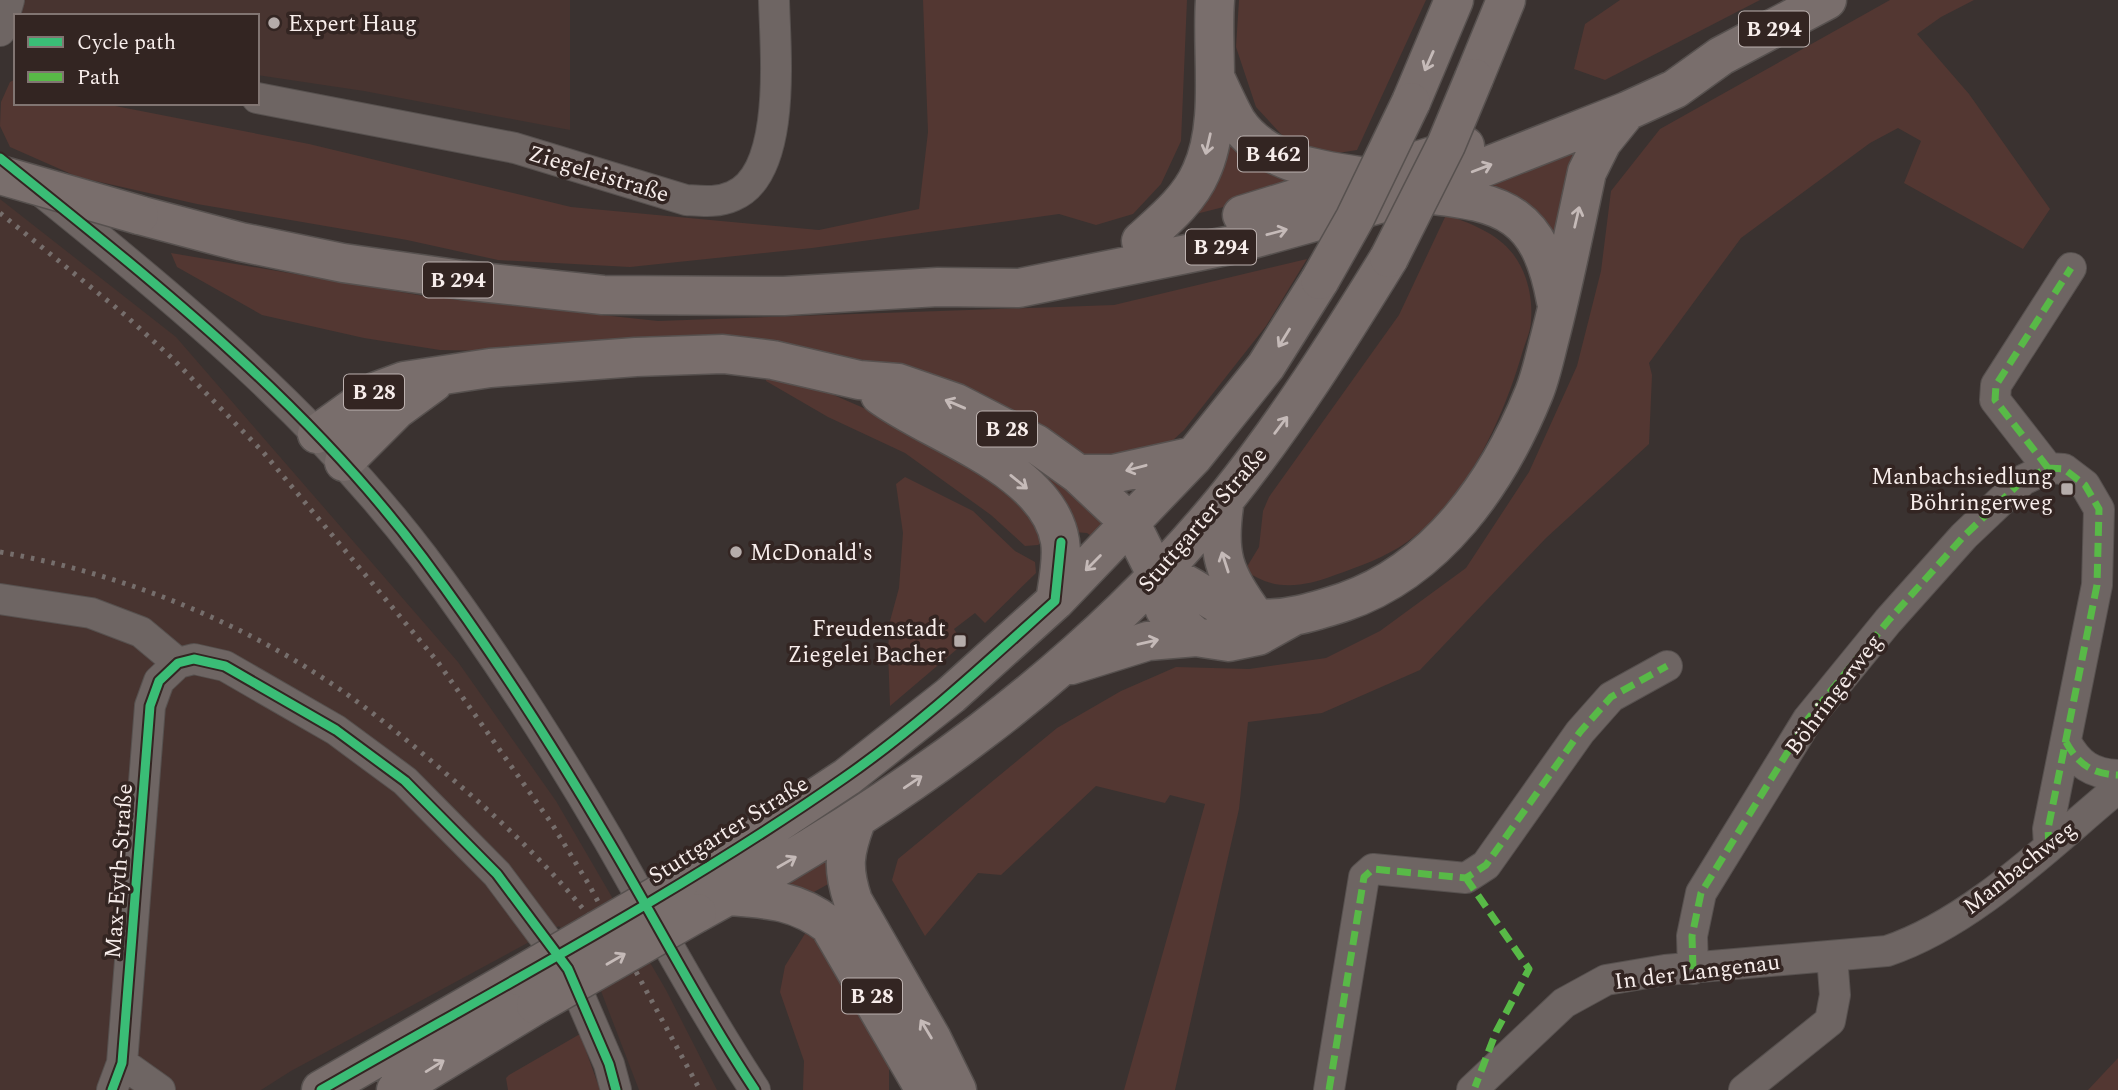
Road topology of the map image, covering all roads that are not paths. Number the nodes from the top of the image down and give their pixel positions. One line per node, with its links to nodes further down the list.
1 (9, 0): 7 (street)
2 (774, 0): 10 (street, Ziegeleistraße)
3 (1215, 0): 9 (main road, B 462)
4 (1454, 0): 23 (main road, Stuttgarter Straße, one-way to 23, bridge)
5 (1506, 0): 27 (main road, Stuttgarter Straße, one-way to 5, bridge)
6 (1826, 0): 8 (main road, B 294)
7 (0, 31)
8 (1721, 56): 11 (main road, B 294); 14 (main road, B 294)
9 (1214, 77): 14 (main road, B 462); 16 (main road, one-way to 16)
10 (259, 98)
11 (1627, 111): 15 (main road, B 294, one-way to 11); 19 (main road, one-way to 11)
12 (0, 158): 22 (street)
13 (0, 176): 18 (main road, B 294, bridge)
14 (1369, 177): 16 (main road, B 294)
15 (1419, 193): 18 (main road, B 294, one-way to 15); 19 (main road)
16 (1140, 241): 18 (main road, B 294)
17 (2071, 268): 25 (street)
18 (938, 287)
19 (1558, 307): 32 (main road)
20 (443, 376): 21 (main road, B 28); 22 (main road, B 28); 24 (main road, B 28)
21 (859, 380): 26 (main road, B 28, one-way to 21); 31 (main road, B 28, one-way to 31)
22 (317, 434): 24 (street)
23 (1194, 456): 26 (main road, one-way to 26); 28 (main road, Stuttgarter Straße)
24 (344, 462): 53 (street)
25 (2048, 468): 37 (street); 45 (street, Böhringerweg)
26 (1078, 474): 28 (main road, B 28)
27 (1225, 499): 29 (main road, Stuttgarter Straße); 32 (main road, one-way to 27)
28 (1131, 524): 29 (main road); 31 (main road, Stuttgarter Straße, one-way to 31)
29 (1156, 574): 32 (main road); 33 (main road); 36 (main road, Stuttgarter Straße)
30 (0, 599): 34 (street)
31 (1055, 601): 42 (main road, Stuttgarter Straße)
32 (1274, 617): 33 (main road)
33 (1196, 637): 36 (main road, one-way to 33)
34 (178, 663): 48 (street, Max-Eyth-Straße); 52 (street)
35 (1667, 666): 57 (street)
36 (1059, 669): 40 (main road, Stuttgarter Straße, one-way to 36)
37 (2066, 741): 38 (street); 41 (street)
38 (2118, 775)
39 (2118, 788): 41 (street, Manbachweg)
40 (856, 821): 42 (main road, Stuttgarter Straße, one-way to 40); 56 (main road, B 28, one-way to 40)
41 (2049, 845): 43 (street, Manbachweg)
42 (701, 897): 46 (main road, Stuttgarter Straße, bridge); 47 (main road, B 28)
43 (1917, 940): 44 (street, In der Langenau)
44 (1832, 956): 45 (street, In der Langenau); 59 (street)
45 (1693, 969): 58 (street, In der Langenau)
46 (528, 990): 50 (main road, Stuttgarter Straße); 51 (main road, Stuttgarter Straße, one-way to 46)
47 (902, 1047): 54 (main road); 55 (main road, B 28)
48 (117, 1076): 49 (street, Max-Eyth-Straße)
49 (160, 1090)
50 (321, 1090)
51 (396, 1090)
52 (615, 1090)
53 (755, 1090)
54 (898, 1090)
55 (925, 1090)
56 (957, 1090)
57 (1329, 1090)
58 (1472, 1090)
59 (1744, 1090)

